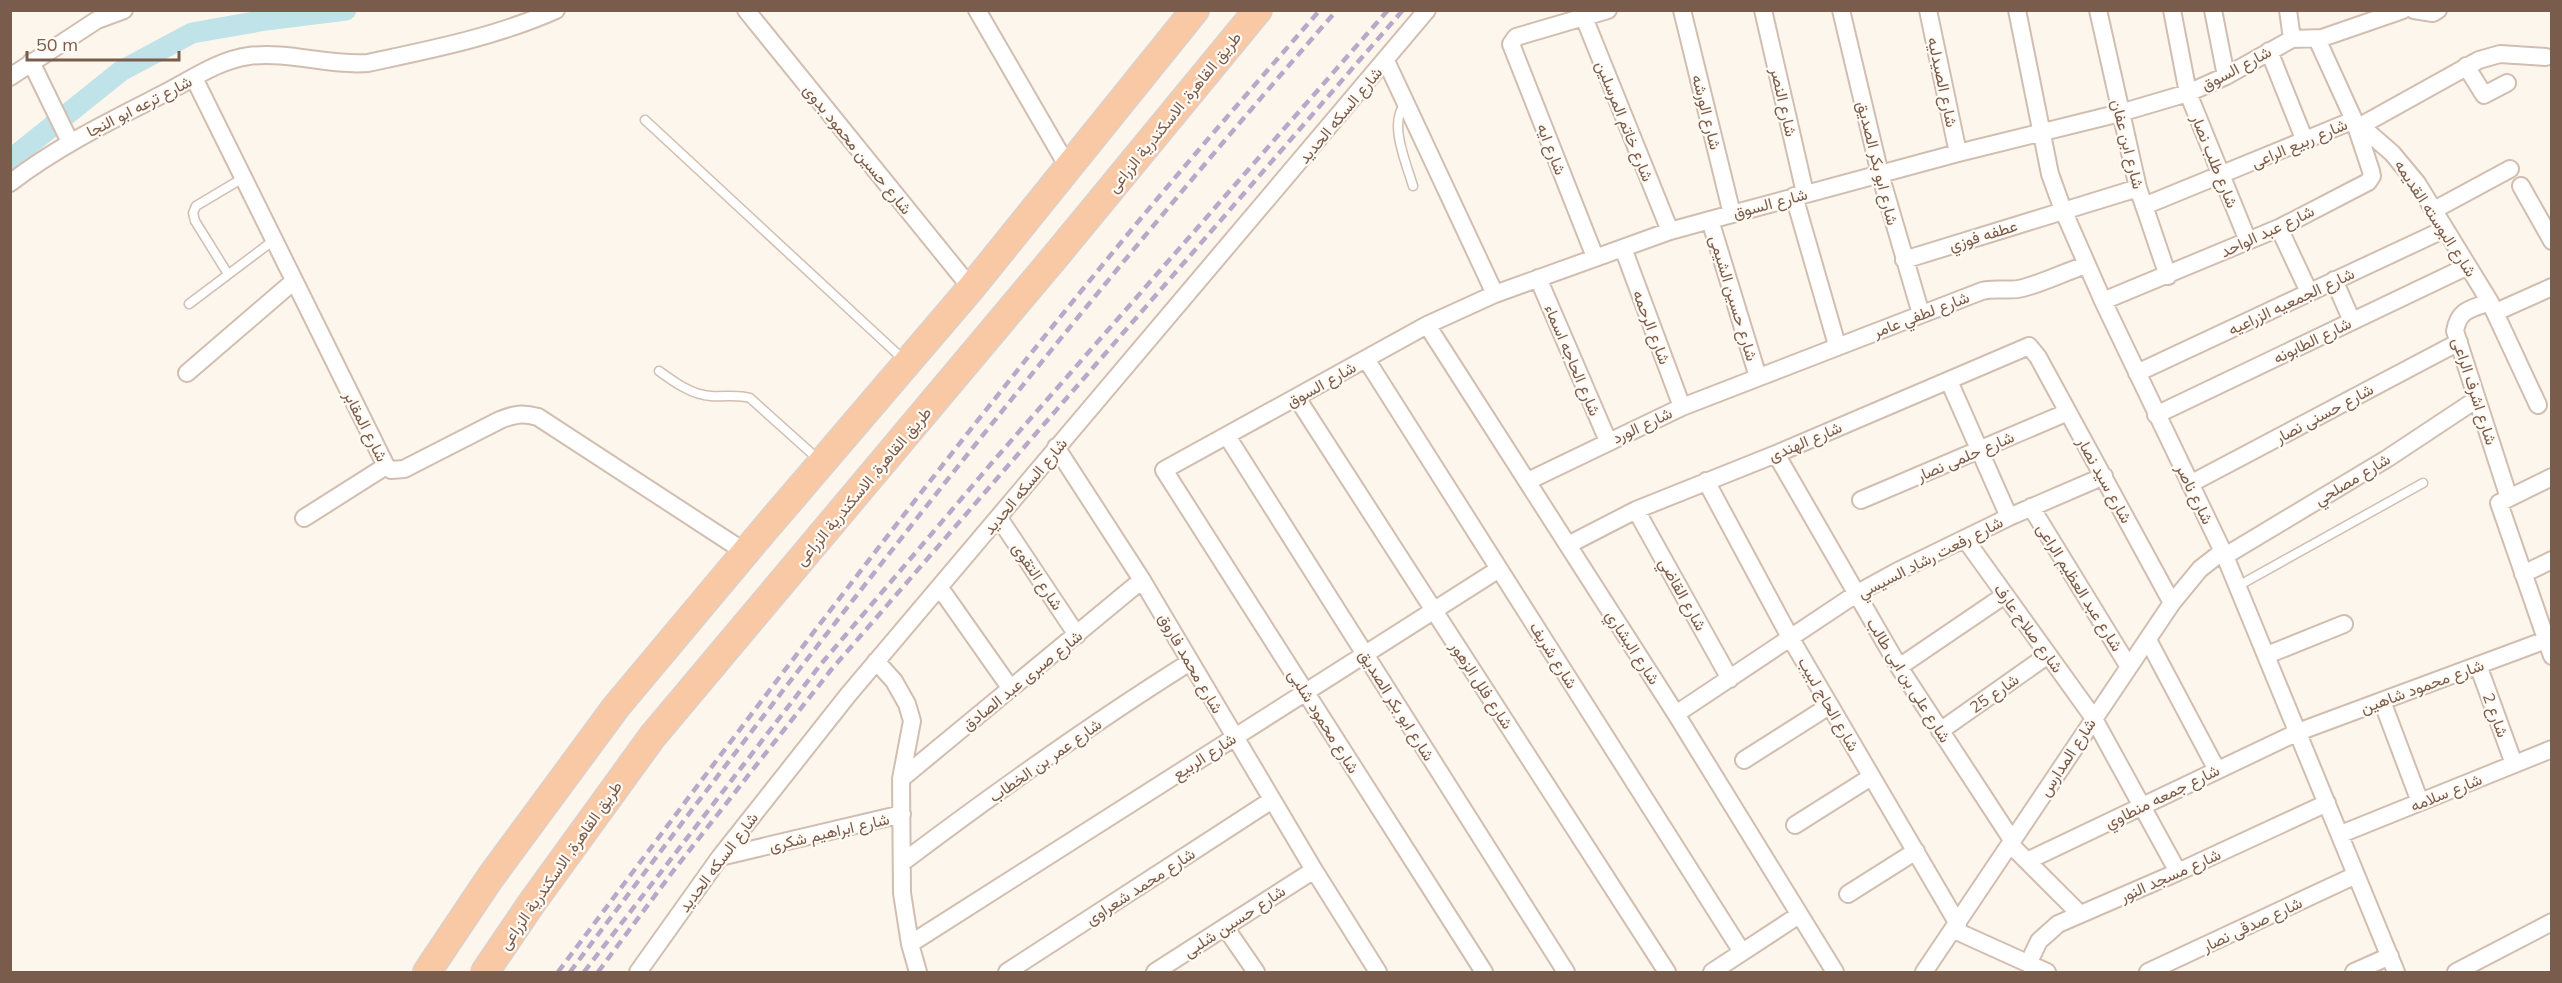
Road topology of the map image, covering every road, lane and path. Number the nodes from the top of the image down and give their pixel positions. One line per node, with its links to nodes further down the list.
1 (124, 10): 27 (street)
2 (556, 10): 31 (street, شارع ترعه ابو النجا)
3 (746, 10): 74 (street, شارع حسين محمود بدوى)
4 (977, 10): 42 (street)
5 (1195, 10): 42 (highway)
6 (1258, 10): 190 (highway, طريق القاهرة, الاسكندرية الزراعى)
7 (1427, 10): 26 (street, شارع السكه الحديد)
8 (1608, 10): 21 (street)
9 (1682, 10): 55 (street, شارع الورشه)
10 (1763, 10): 51 (street, شارع النصر)
11 (1841, 10): 44 (street, شارع ابو بكر الصديق)
12 (1928, 10): 41 (street, شارع الصيدليه)
13 (2016, 10): 38 (street, شارع ناصر)
14 (2098, 10): 35 (street, شارع ابن عفان)
15 (2172, 10): 33 (street, شارع طلب نصار)
16 (2212, 10): 29 (street)
17 (2288, 10): 22 (street)
18 (2414, 10): 19 (street)
19 (2438, 10)
20 (2393, 12): 23 (street, شارع السوق)
21 (1582, 14): 59 (street, شارع خاتم المرسلين); 64 (street, شارع ايه)
22 (2292, 39): 23 (street, شارع السوق); 24 (street, شارع السوق)
23 (2317, 39): 37 (street, شارع البوسته القديمه)
24 (2269, 51): 29 (street, شارع السوق); 39 (street)
25 (2546, 57): 28 (street, شارع ربيع الراعى)
26 (1386, 61): 34 (street); 101 (street, شارع السكه الحديد)
27 (31, 62): 30 (street); 40 (street)
28 (2466, 66): 32 (street); 37 (street, شارع ربيع الراعى)
29 (2226, 76): 33 (street, شارع السوق)
30 (10, 77)
31 (194, 78): 40 (street, شارع ترعه ابو النجا); 46 (street, شارع المقابر)
32 (2507, 83)
33 (2188, 93): 35 (street, شارع السوق); 45 (street, شارع طلب نصار)
34 (1406, 104): 48 (lane); 76 (street)
35 (2120, 113): 38 (street, شارع السوق); 50 (street, شارع ابن عفان)
36 (645, 120): 87 (lane)
37 (2358, 123): 39 (street, شارع ربيع الراعى); 54 (street, شارع البوسته القديمه); 57 (street, شارع عبد الواحد)
38 (2042, 132): 41 (street, شارع السوق); 53 (street, شارع ناصر)
39 (2304, 141): 45 (street, شارع ربيع الراعى)
40 (70, 142): 47 (street, شارع ترعه ابو النجا)
41 (1958, 153): 44 (street, شارع السوق)
42 (1068, 167): 74 (highway)
43 (2510, 169): 54 (street)
44 (1880, 174): 51 (street, شارع السوق); 65 (street, شارع ابو بكر الصديق)
45 (2220, 176): 52 (street, شارع ربيع الراعى); 61 (street, شارع طلب نصار)
46 (243, 178): 60 (street, شارع المقابر); 68 (lane)
47 (10, 183)
48 (1413, 186)
49 (2521, 186): 62 (street)
50 (2138, 188): 52 (street, شارع ابن عفان); 53 (street, عطفه فوزي)
51 (1800, 194): 55 (street, شارع السوق); 84 (street, شارع النصر)
52 (2144, 206): 69 (street, شارع ابن عفان)
53 (2062, 210): 65 (street, عطفه فوزي); 66 (street, شارع ناصر)
54 (2434, 210): 58 (street, شارع البوسته القديمه)
55 (1732, 214): 56 (street, شارع السوق)
56 (1710, 219): 59 (street, شارع السوق); 91 (street, شارع حسين الشيمى)
57 (2278, 228): 61 (street, شارع عبد الواحد); 75 (street)
58 (2445, 229): 67 (street, شارع البوسته القديمه); 71 (street, شارع الجمعيه الزراعيه)
59 (1670, 231): 63 (street, شارع السوق)
60 (274, 240): 68 (lane); 72 (street, شارع المقابر)
61 (2248, 240): 69 (street, شارع عبد الواحد)
62 (2552, 241)
63 (1623, 248): 64 (street, شارع السوق); 96 (street, شارع الرحمه)
64 (1595, 257): 70 (street, شارع السوق)
65 (1904, 260): 80 (street, شارع ابو بكر الصديق)
66 (2086, 265): 77 (street, شارع ناصر); 80 (street, شارع لطفي عامر)
67 (2468, 266): 79 (street, شارع البوسته القديمه); 81 (street, شارع الطابونه)
68 (228, 274): 78 (lane)
69 (2168, 276): 77 (street, شارع عبد الواحد)
70 (1538, 278): 76 (street, شارع السوق); 100 (street, شارع الحاجه اسماء)
71 (2334, 280): 75 (street, شارع الجمعيه الزراعيه); 81 (street)
72 (294, 281): 90 (street); 105 (street, شارع المقابر)
73 (2552, 287): 79 (street)
74 (971, 288): 87 (highway)
75 (2310, 292): 89 (street, شارع الجمعيه الزراعيه)
76 (1495, 294): 82 (street, شارع السوق)
77 (2103, 301): 89 (street, شارع ناصر)
78 (189, 304)
79 (2493, 307): 83 (street, شارع اشرف الراعى); 95 (street, شارع البوسته القديمه)
80 (1921, 314): 84 (street, شارع لطفي عامر)
81 (2352, 321): 98 (street, شارع الطابونه)
82 (1428, 325): 86 (street, شارع السوق); 109 (street, شارع البشاري)
83 (2459, 342): 94 (street, شارع اشرف الراعى); 112 (street, شارع حسنى نصار)
84 (1837, 345): 91 (street, شارع لطفي عامر)
85 (2038, 357): 92 (street, شارع الهندى); 97 (street, شارع سيد نصار)
86 (1366, 359): 93 (street, شارع السوق); 125 (street, شارع شريف)
87 (907, 362): 104 (highway)
88 (659, 371): 104 (lane)
89 (2137, 372): 98 (street, شارع ناصر)
90 (187, 373)
91 (1758, 377): 96 (street, شارع الورد)
92 (1949, 381): 102 (street); 103 (street, شارع الهندى)
93 (1297, 398): 99 (street, شارع السوق); 133 (street, شارع فلل الزهور)
94 (2477, 399): 114 (street, شارع اشرف الراعى); 123 (street, شارع مصلحي)
95 (2538, 405)
96 (1682, 406): 100 (street, شارع الورد)
97 (2068, 412): 102 (street, شارع حلمى نصار); 107 (street, شارع سيد نصار)
98 (2156, 415): 112 (street, شارع ناصر)
99 (1227, 436): 106 (street, شارع السوق); 139 (street, شارع ابو بكر الصديق)
100 (1608, 441): 109 (street, شارع الورد)
101 (1056, 447): 119 (street, شارع السكه الحديد); 127 (street, شارع محمد فاروق)
102 (1980, 450): 113 (street, شارع حلمى نصار); 117 (street)
103 (1776, 454): 110 (street, شارع الهندى); 130 (street, شارع على بن ابى طالب)
104 (822, 462): 122 (highway)
105 (386, 466): 118 (street); 122 (street, شارع المقابر)
106 (1164, 470): 150 (street, شارع محمود شلبى)
107 (2104, 476): 115 (street, شارع رفعت رشاد السيسي); 132 (street, شارع سيد نصار)
108 (2552, 477): 114 (street)
109 (1528, 481): 121 (street, شارع البشاري)
110 (1706, 481): 116 (street, شارع الهندى); 136 (street, شارع الحاج لبيب)
111 (2423, 483): 128 (lane)
112 (2190, 484): 123 (street, شارع ناصر)
113 (1862, 500)
114 (2504, 500): 126 (street, شارع اشرف الراعى)
115 (2031, 507): 117 (street, شارع رفعت رشاد السيسي); 146 (street, شارع عبد العظيم الراعى)
116 (1636, 510): 121 (street, شارع الهندى); 148 (street, شارع القاضي)
117 (2009, 517): 120 (street, شارع رفعت رشاد السيسي)
118 (304, 518)
119 (999, 518): 129 (street, شارع السكه الحديد); 135 (street, شارع التقوى)
120 (1965, 539): 130 (street, شارع رفعت رشاد السيسي); 131 (street, شارع صلاح عارف)
121 (1568, 545): 153 (street, شارع البشاري)
122 (745, 552): 189 (highway)
123 (2224, 554): 128 (street, شارع ناصر); 132 (street, شارع المدارس)
124 (2552, 560): 126 (street)
125 (1499, 569): 133 (street, شارع الربيع); 186 (street, شارع شريف)
126 (2523, 574): 138 (street, شارع اشرف الراعى)
127 (1142, 580): 135 (street, شارع صبرى عبد الصادق); 144 (street, شارع محمد فاروق)
128 (2238, 586): 141 (street, شارع ناصر)
129 (940, 588): 143 (street, شارع السكه الحديد); 149 (street)
130 (1856, 594): 136 (street, شارع رفعت رشاد السيسي); 147 (street, شارع على بن ابى طالب)
131 (2005, 595): 140 (street, شارع صلاح عارف); 147 (street)
132 (2172, 603): 137 (street, شارع المدارس)
133 (1434, 610): 139 (street, شارع الربيع); 199 (street, شارع فلل الزهور)
134 (2344, 624): 141 (street)
135 (1077, 635): 149 (street, شارع صبرى عبد الصادق)
136 (1791, 639): 148 (street, شارع رفعت رشاد السيسي); 152 (street, شارع الحاج لبيب)
137 (2148, 640): 146 (street, شارع المدارس); 161 (street)
138 (2546, 640): 142 (street, شارع اشرف الراعى); 145 (street, شارع محمود شاهين)
139 (1365, 654): 150 (street, شارع الربيع); 198 (street, شارع ابو بكر الصديق)
140 (2048, 655): 154 (street, شارع صلاح عارف); 155 (street, شارع 25)
141 (2267, 655): 156 (street, شارع ناصر)
142 (2552, 657)
143 (876, 661): 163 (street); 173 (street, شارع السكه الحديد)
144 (1190, 663): 157 (street, شارع محمد فاروق); 175 (street, شارع عمر بن الخطاب)
145 (2478, 665): 151 (street, شارع محمود شاهين); 160 (street, شارع 2)
146 (2129, 667): 154 (street, شارع المدارس)
147 (1899, 668): 155 (street, شارع على بن ابى طالب)
148 (1730, 679): 153 (street, شارع رفعت رشاد السيسي)
149 (1011, 689): 163 (street, شارع صبرى عبد الصادق)
150 (1305, 692): 157 (street, شارع الربيع); 197 (street, شارع محمود شلبى)
151 (2382, 700): 156 (street, شارع محمود شاهين); 165 (street)
152 (1829, 706): 159 (street); 162 (street, شارع الحاج لبيب)
153 (1676, 714): 181 (street, شارع البشاري)
154 (2093, 717): 167 (street, شارع صلاح عارف); 171 (street, شارع المدارس)
155 (1940, 731): 171 (street, شارع على بن ابى طالب)
156 (2298, 732): 161 (street, شارع جمعه منطاوي); 166 (street, شارع ناصر)
157 (1234, 737): 164 (street, شارع محمد فاروق); 185 (street, شارع الربيع)
158 (2552, 749): 160 (street, شارع سلامه)
159 (1744, 760)
160 (2514, 764): 165 (street, شارع سلامه)
161 (2217, 770): 167 (street, شارع جمعه منطاوي)
162 (1871, 777): 169 (street); 172 (street, شارع الحاج لبيب)
163 (901, 778): 168 (street)
164 (1272, 800): 176 (street, شارع محمد فاروق); 193 (street, شارع محمد شعراوى)
165 (2420, 802): 170 (street, شارع سلامه)
166 (2327, 803): 170 (street, شارع ناصر); 177 (street, شارع مسجد النور)
167 (2142, 806): 174 (street, شارع جمعه منطاوي); 177 (street, شارع صلاح عارف)
168 (902, 814): 173 (street, شارع ابراهيم شكرى); 175 (street)
169 (1795, 825)
170 (2341, 834): 178 (street, شارع ناصر)
171 (2011, 842): 174 (street, شارع على بن ابى طالب); 184 (street, شارع المدارس)
172 (1916, 851): 179 (street); 184 (street, شارع الحاج لبيب)
173 (720, 857): 191 (street, شارع السكه الحديد)
174 (2027, 861): 180 (street, شارع على بن ابى طالب)
175 (903, 862): 185 (street)
176 (1314, 870): 183 (street, شارع حسين شلبى); 196 (street, شارع محمد فاروق)
177 (2178, 872): 180 (street, شارع مسجد النور)
178 (2356, 875): 187 (street, شارع ناصر); 204 (street, شارع صدقى نصار)
179 (1848, 894)
180 (2080, 914): 188 (street, شارع مسجد النور)
181 (1799, 915): 186 (street); 201 (street, شارع البشاري)
182 (2552, 922): 207 (street)
183 (1226, 927): 194 (street, شارع حسين شلبى); 195 (street)
184 (1956, 927): 188 (street); 202 (street, شارع المدارس)
185 (910, 945): 192 (street)
186 (1742, 952): 200 (street)
187 (2390, 956): 205 (street); 206 (street, شارع ناصر)
188 (2028, 964): 203 (street)
189 (427, 972)
190 (484, 972)
191 (638, 972)
192 (918, 972)
193 (1007, 972)
194 (1155, 972)
195 (1256, 972)
196 (1378, 972)
197 (1484, 972)
198 (1566, 972)
199 (1667, 972)
200 (1712, 972)
201 (1835, 972)
202 (1924, 972)
203 (2046, 972)
204 (2148, 972)
205 (2354, 972)
206 (2396, 972)
207 (2456, 972)

